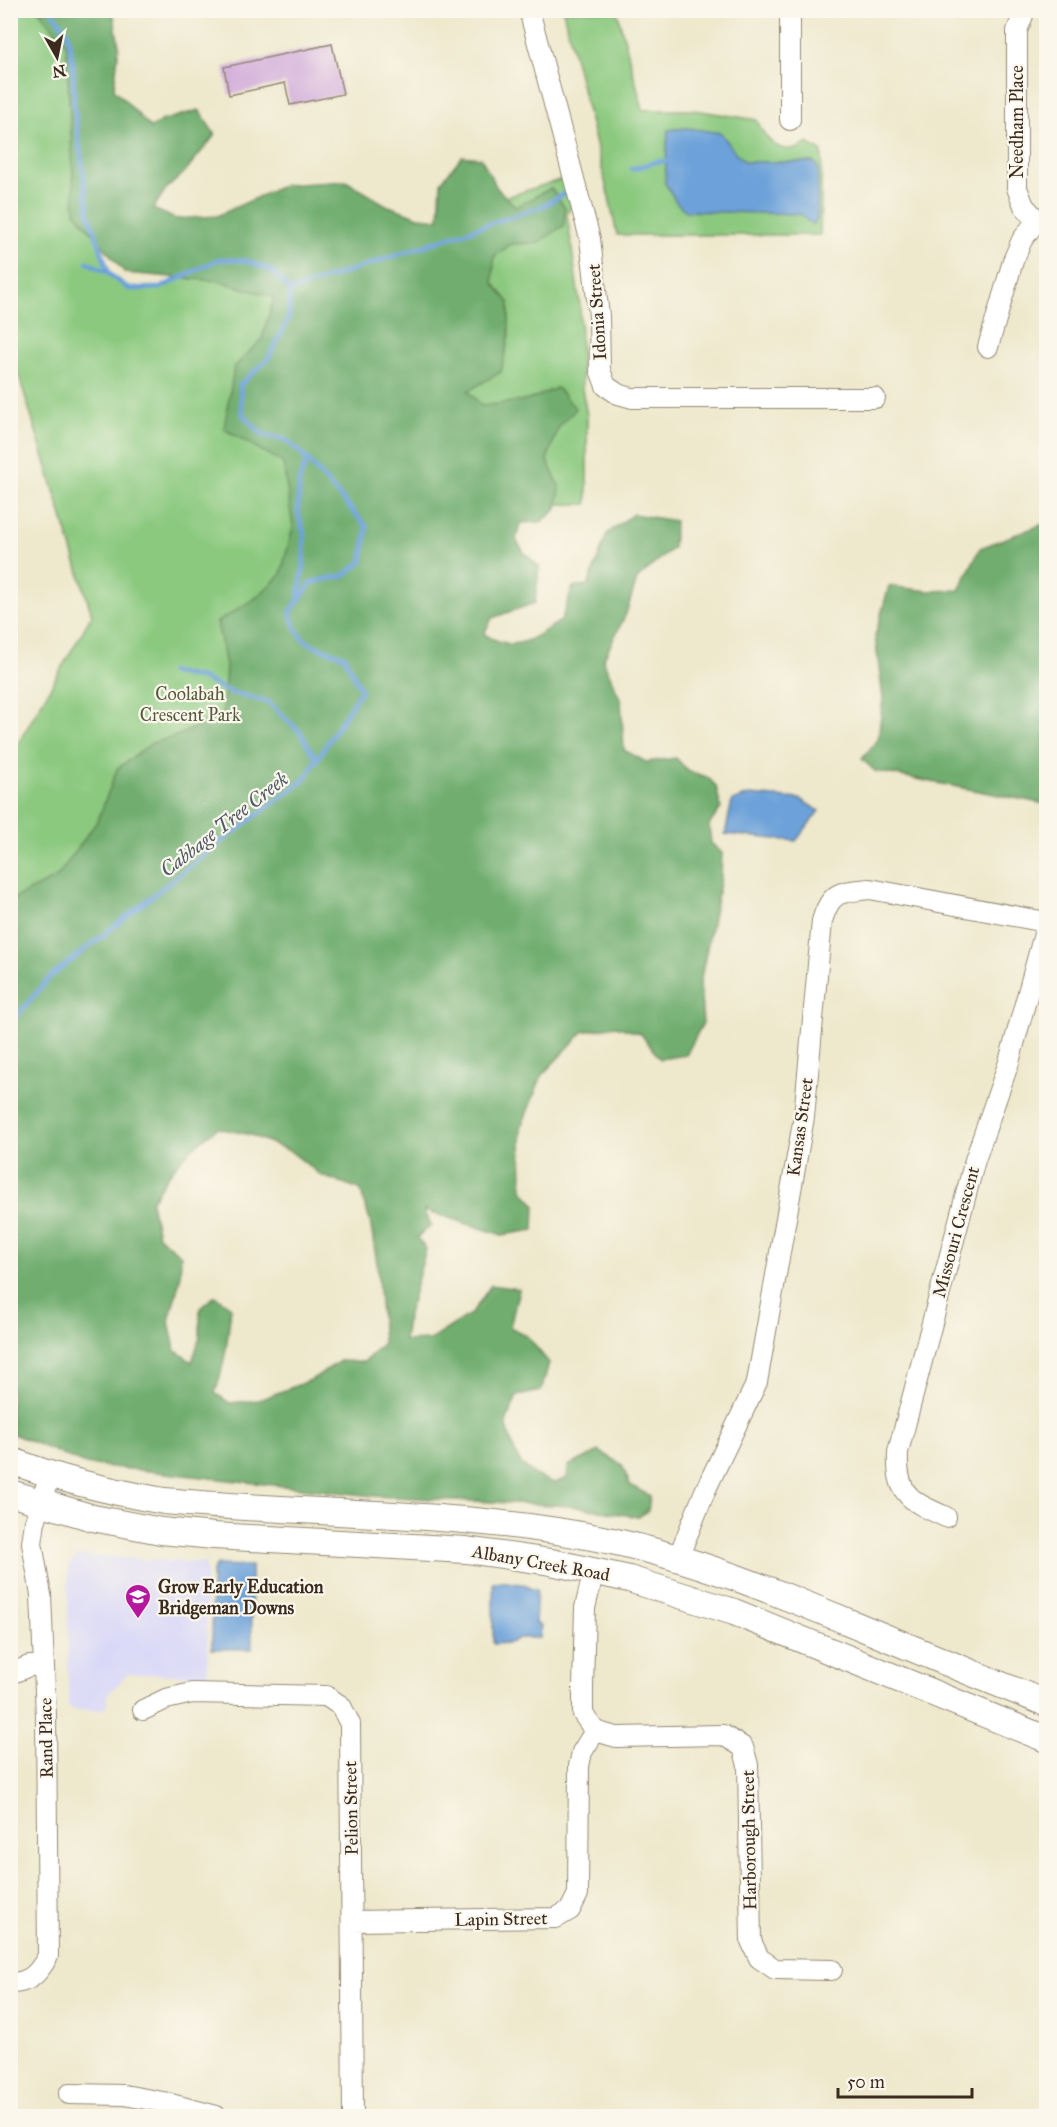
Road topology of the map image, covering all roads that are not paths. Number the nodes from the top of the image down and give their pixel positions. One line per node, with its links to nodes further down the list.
1 (529, 10): 7 (street, Idonia Street)
2 (790, 10): 4 (street)
3 (1025, 10): 5 (street, Needham Place)
4 (790, 120)
5 (1042, 221): 6 (street)
6 (988, 347)
7 (875, 399)
8 (1047, 922): 15 (street, Kansas Street)
9 (1047, 927): 14 (street, Missouri Crescent)
10 (10, 1460): 11 (main road, Albany Creek Road)
11 (50, 1474): 13 (street, Rand Place); 15 (main road, Albany Creek Road)
12 (10, 1492): 13 (main road, Albany Creek Road)
13 (41, 1503): 16 (main road, Albany Creek Road); 17 (street, Rand Place)
14 (946, 1517)
15 (678, 1558): 19 (main road, Albany Creek Road)
16 (594, 1570): 21 (street); 22 (main road, Albany Creek Road)
17 (44, 1666): 18 (street); 25 (street, Rand Place)
18 (10, 1674)
19 (1047, 1703)
20 (143, 1710): 23 (street, Pelion Street)
21 (595, 1731): 23 (street, Lapin Street); 24 (street, Harborough Street)
22 (1047, 1739)
23 (352, 1921): 28 (street, Pelion Street)
24 (832, 1970)
25 (10, 1983)
26 (69, 2094): 27 (street)
27 (216, 2116)
28 (353, 2116)

